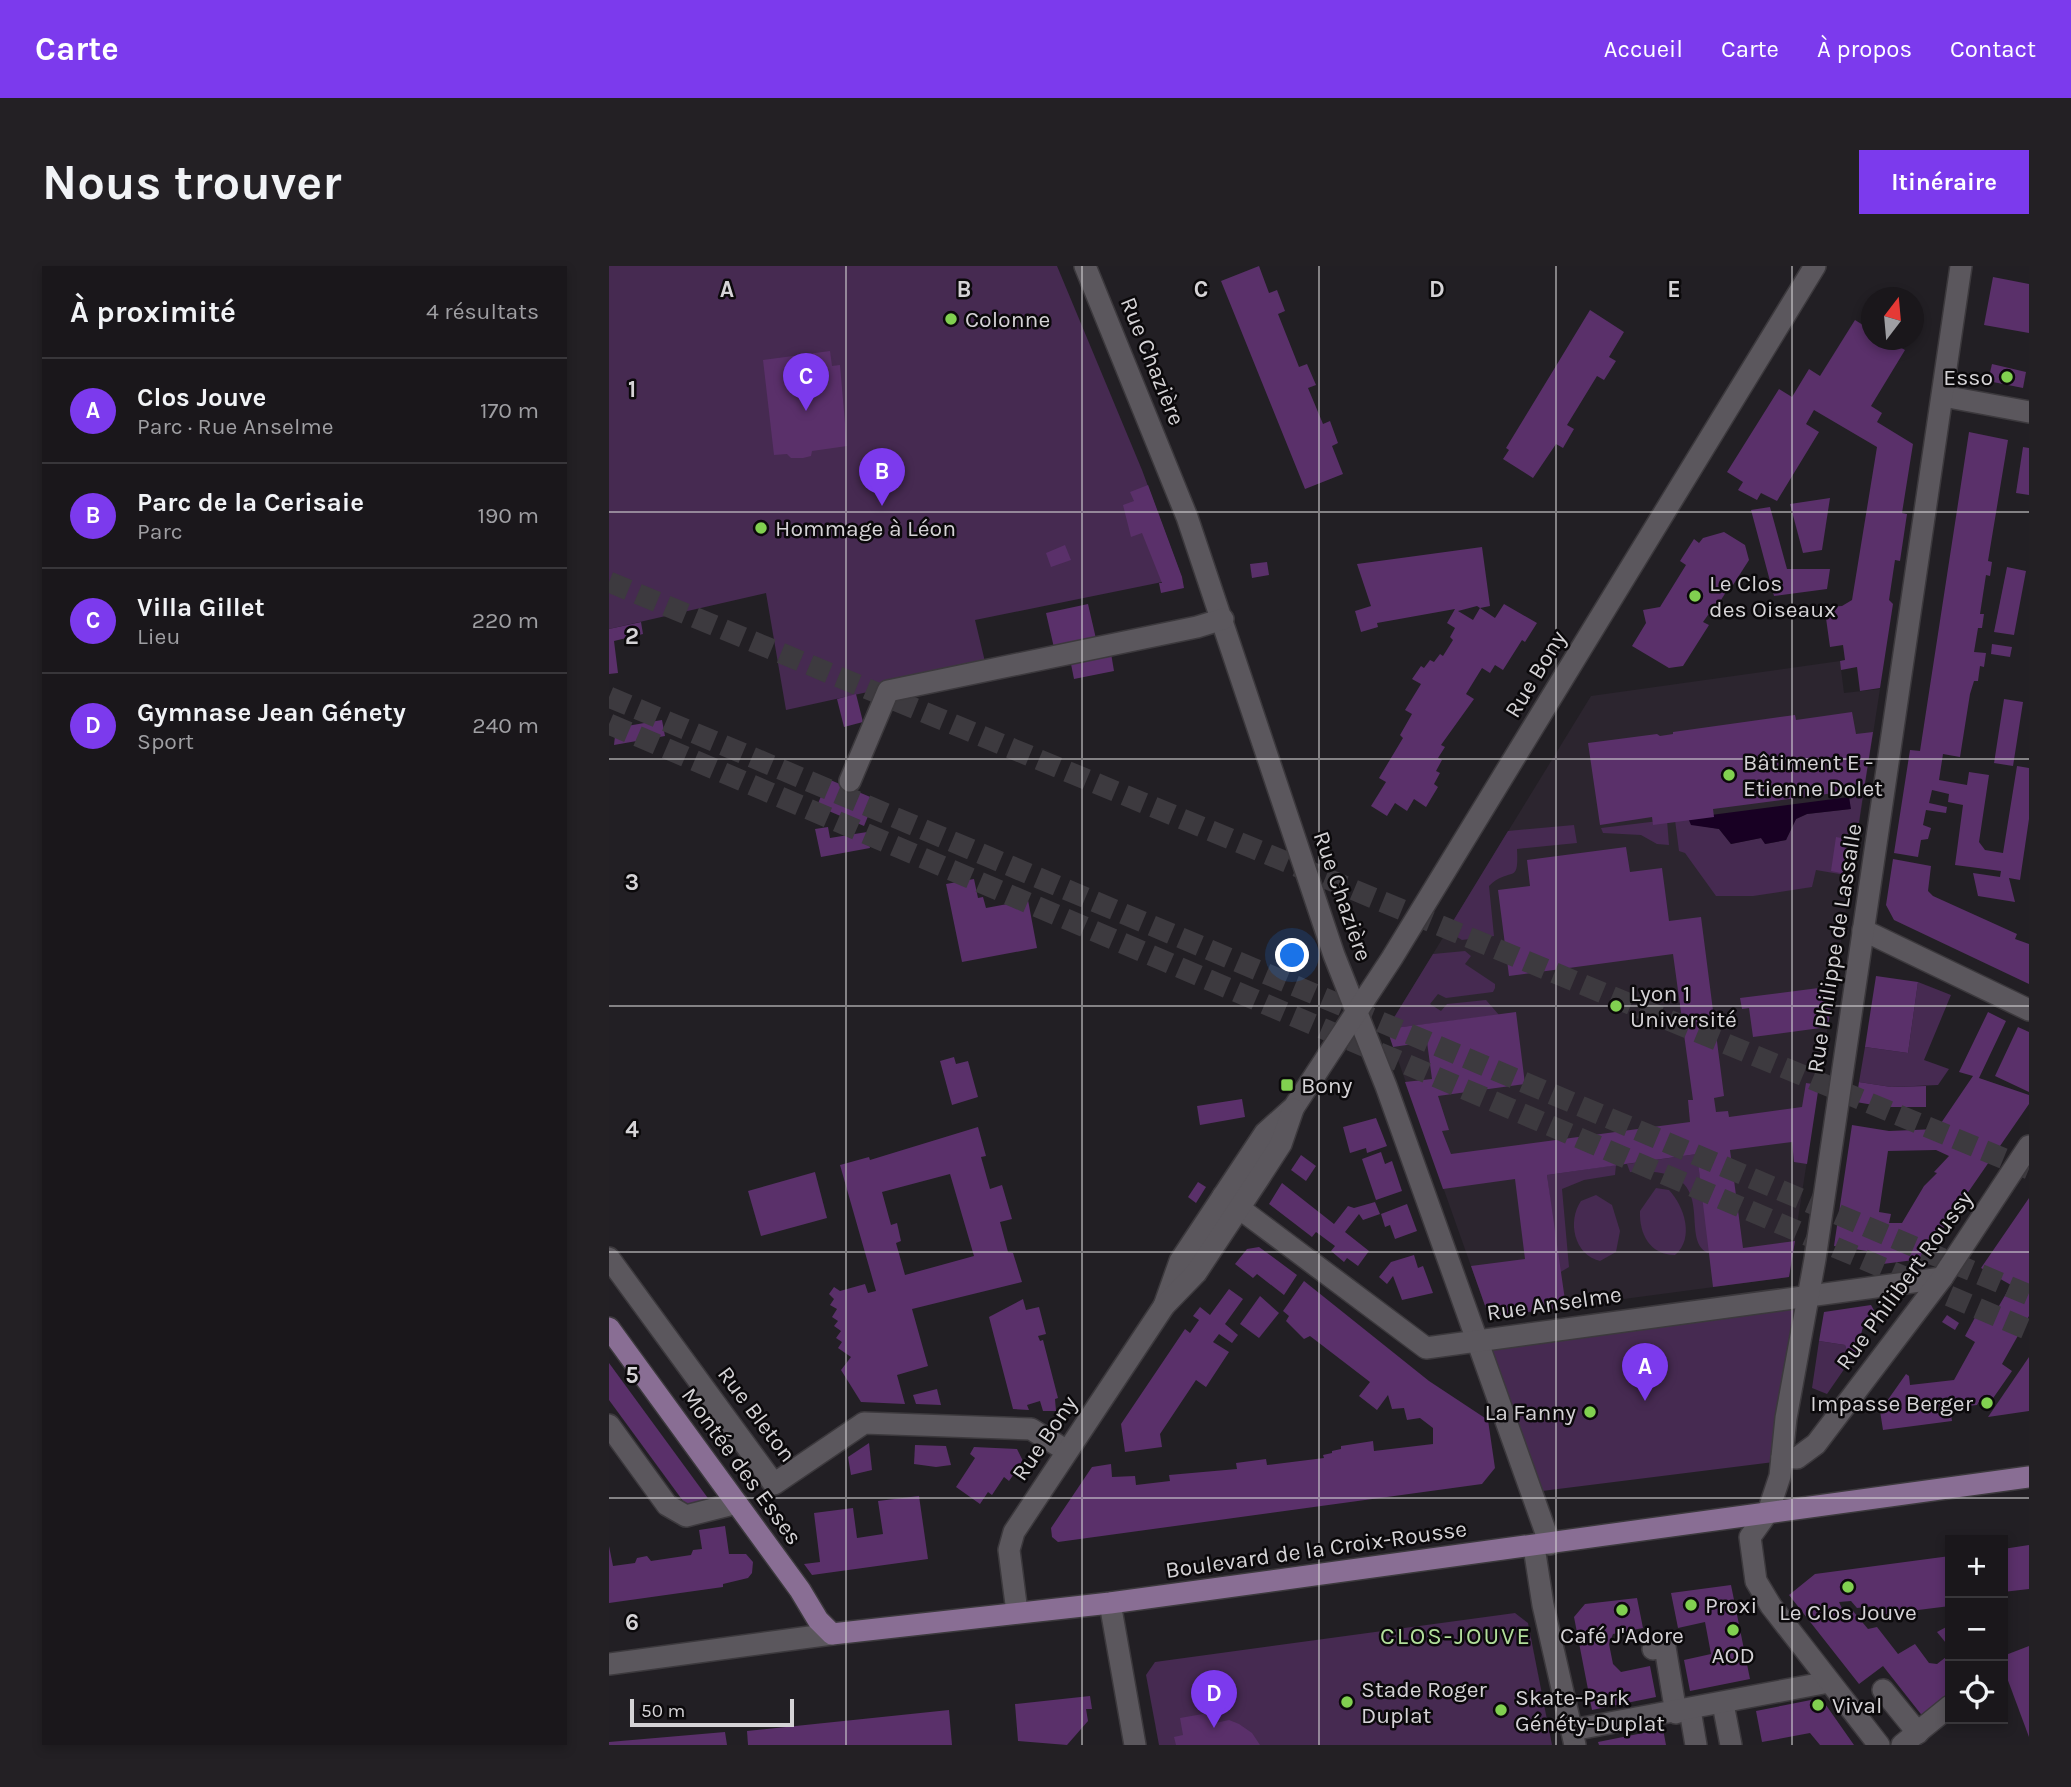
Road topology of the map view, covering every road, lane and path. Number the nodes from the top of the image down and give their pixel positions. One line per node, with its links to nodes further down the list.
1 (1085, 266): 6 (street, Rue Chazière)
2 (1815, 266): 9 (street, Rue Bony)
3 (1961, 266): 4 (street, Rue Philippe de Lassalle)
4 (1943, 396): 5 (street); 8 (street, Rue Philippe de Lassalle)
5 (2029, 412)
6 (1223, 619): 7 (street); 9 (street, Rue Chazière)
7 (850, 781)
8 (1863, 930): 10 (street); 15 (street, Rue Philippe de Lassalle)
9 (1358, 1010): 12 (street, Rue Bony); 17 (street, Rue Chazière)
10 (2029, 1010)
11 (2029, 1146): 14 (street, Rue Philibert Roussy)
12 (1231, 1202): 17 (street, Rue Anselme); 19 (street, Rue Bony)
13 (609, 1258): 19 (street, Rue Bleton)
14 (1942, 1278): 15 (street, Rue Anselme); 20 (street, Rue Philibert Roussy)
15 (1808, 1294): 17 (street, Rue Anselme); 20 (street, Rue Philippe de Lassalle)
16 (609, 1328): 22 (main road, Montée des Esses)
17 (1476, 1340): 24 (street, Rue Chazière)
18 (609, 1424): 22 (street)
19 (1067, 1451): 26 (street, Rue Bony)
20 (1781, 1457): 23 (street, Rue Philippe de Lassalle)
21 (2029, 1477): 23 (main road, Boulevard de la Croix-Rousse)
22 (737, 1503): 27 (main road, Montée des Esses)
23 (1768, 1512): 24 (main road, Boulevard de la Croix-Rousse); 30 (street, Rue Philippe de Lassalle)
24 (1542, 1546): 25 (main road, Boulevard de la Croix-Rousse); 35 (street, Rue Chazière)
25 (1109, 1603): 26 (main road, Boulevard de la Croix-Rousse); 37 (street)
26 (1017, 1612): 27 (main road, Boulevard de la Croix-Rousse)
27 (832, 1634): 29 (street, Boulevard de la Croix-Rousse)
28 (1653, 1649): 34 (street)
29 (609, 1664)
30 (1829, 1682): 32 (street); 40 (street, Rue Philippe de Lassalle)
31 (1883, 1690): 36 (street)
32 (1723, 1704): 34 (street); 39 (street)
33 (1945, 1710): 36 (street)
34 (1683, 1711): 35 (street); 38 (street)
35 (1573, 1737)
36 (1910, 1739)
37 (1135, 1745)
38 (1696, 1745)
39 (1731, 1745)
40 (1879, 1745)

